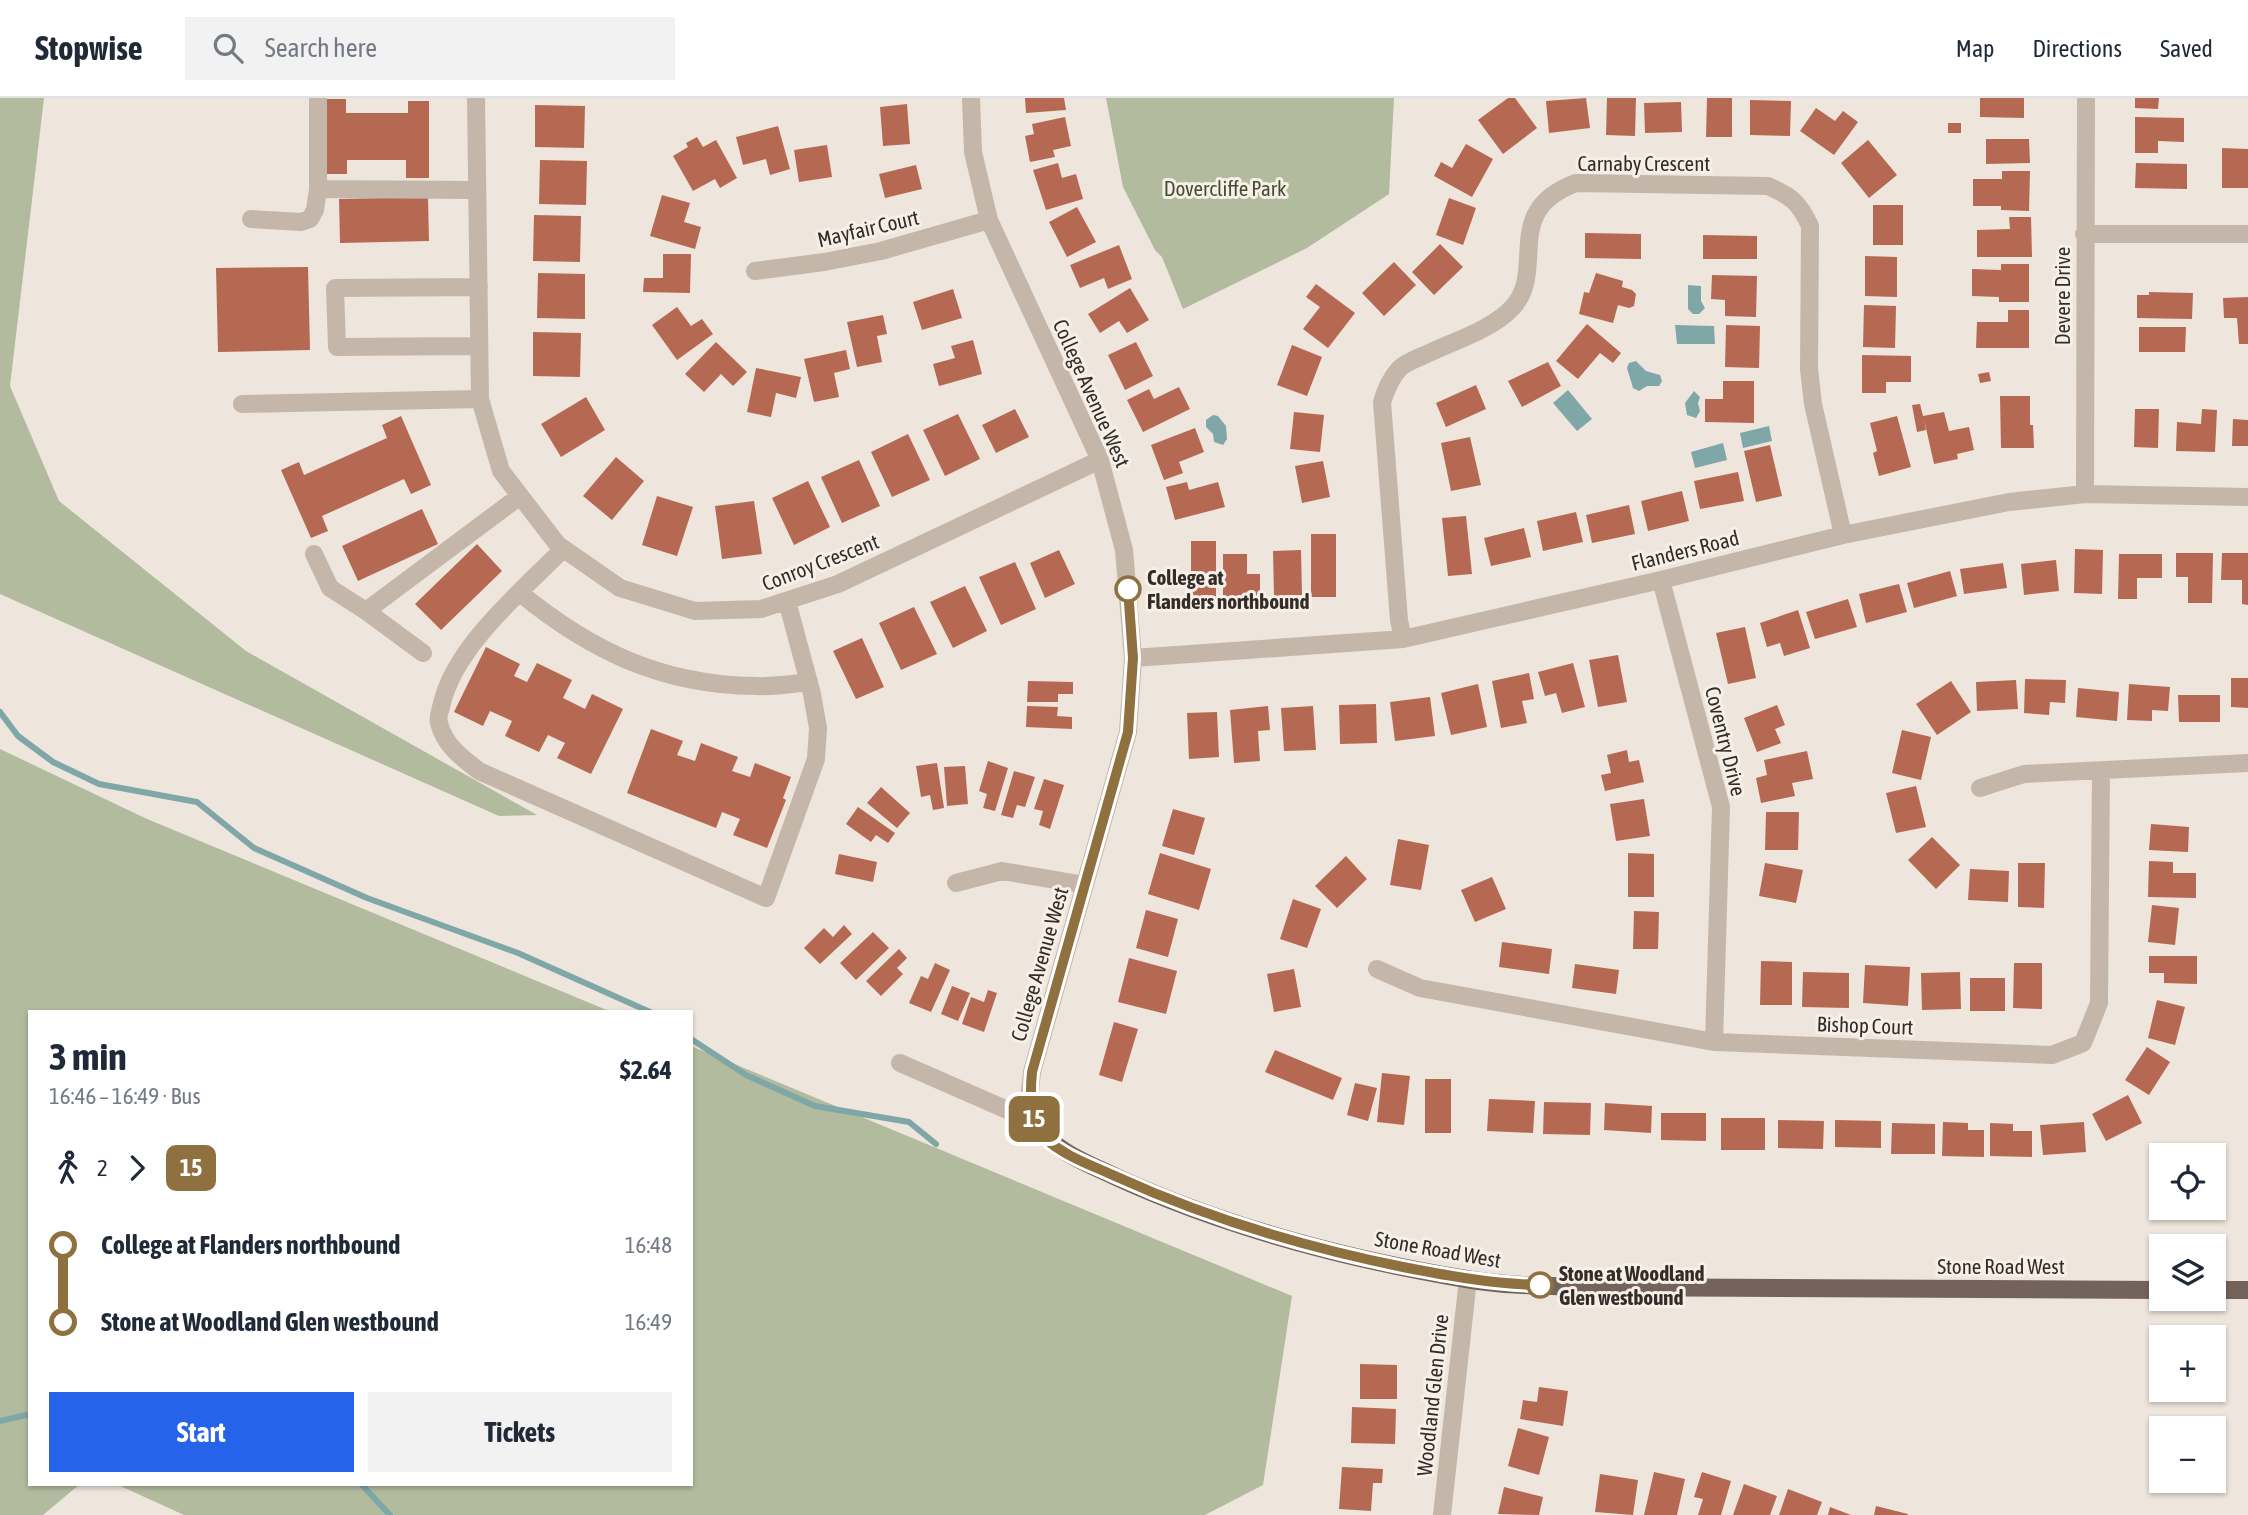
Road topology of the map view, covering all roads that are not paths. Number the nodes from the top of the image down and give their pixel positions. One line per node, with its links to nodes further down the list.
1 (318, 98): 5 (street)
2 (476, 98): 6 (street, Conroy Crescent)
3 (971, 98): 8 (street, College Avenue West)
4 (2086, 98): 9 (street, Devere Drive)
5 (318, 189): 6 (street); 7 (street)
6 (477, 190): 12 (street, Conroy Crescent)
7 (251, 219)
8 (989, 220): 11 (street, Mayfair Court); 16 (street, College Avenue West)
9 (2084, 234): 10 (street); 17 (street, Devere Drive)
10 (2248, 234)
11 (755, 271)
12 (479, 287): 13 (street, Conroy Crescent); 13 (street)
13 (479, 346): 14 (street, Conroy Crescent)
14 (480, 399): 15 (street); 18 (street, Conroy Crescent)
15 (242, 404)
16 (1100, 460): 25 (street, Conroy Crescent); 29 (street, College Avenue West)
17 (2085, 494): 19 (street, Flanders Road); 20 (street, Flanders Road)
18 (520, 496): 21 (street, Conroy Crescent); 26 (street)
19 (2248, 496)
20 (1843, 535): 23 (street, Flanders Road); 27 (street, Carnaby Crescent)
21 (563, 549): 24 (street); 25 (street, Conroy Crescent)
22 (314, 554): 26 (street)
23 (1661, 580): 27 (street, Flanders Road); 37 (street, Coventry Drive)
24 (520, 593): 30 (street); 30 (street)
25 (787, 601): 30 (street)
26 (366, 611): 28 (street)
27 (1403, 639): 29 (street, Flanders Road)
28 (423, 653)
29 (1133, 658): 35 (street, College Avenue West)
30 (809, 682)
31 (2248, 763): 32 (street)
32 (2101, 772): 33 (street); 37 (street, Bishop Court)
33 (1980, 788)
34 (956, 883): 35 (street)
35 (1085, 885): 39 (street, College Avenue West)
36 (1377, 969): 37 (street, Bishop Court)
37 (1714, 1042)
38 (900, 1063): 39 (street)
39 (1035, 1122): 40 (main road, Stone Road West)
40 (1468, 1279): 41 (main road, Stone Road West); 44 (street, Woodland Glen Drive)
41 (2149, 1290)
42 (2226, 1290): 43 (main road)
43 (2248, 1290)
44 (1442, 1515)

